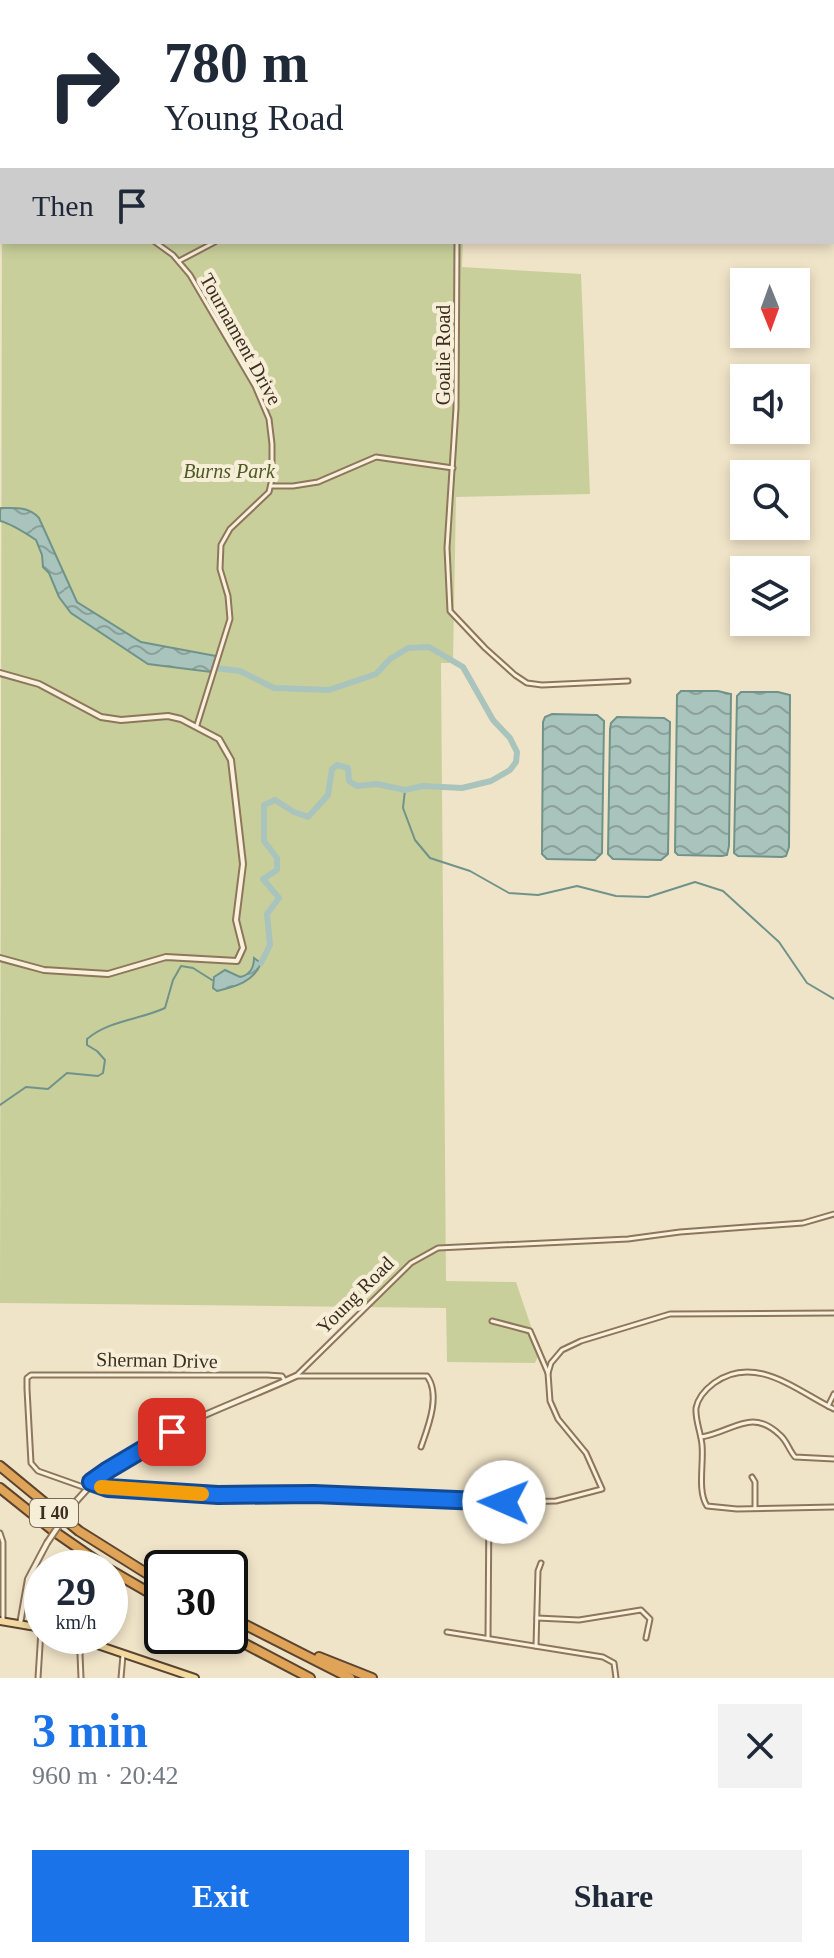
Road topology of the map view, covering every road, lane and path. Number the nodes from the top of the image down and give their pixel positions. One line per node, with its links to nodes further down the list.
1 (158, 244): 4 (street, Tournament Drive)
2 (211, 244): 4 (street)
3 (457, 244): 5 (street, Goalie Road)
4 (179, 261): 6 (street, Tournament Drive)
5 (453, 468): 6 (street); 8 (street, Goalie Road)
6 (271, 486): 9 (street)
7 (0, 673): 9 (street)
8 (628, 681)
9 (197, 725): 10 (street)
10 (0, 958)
11 (834, 1214): 15 (street, Young Road)
12 (834, 1313): 14 (street)
13 (492, 1321): 14 (street)
14 (548, 1373): 28 (street)
15 (296, 1376): 16 (street, Young Road); 21 (street)
16 (285, 1381): 25 (street, Young Road); 27 (street, Sherman Drive)
17 (834, 1394): 18 (street)
18 (828, 1406): 19 (street); 20 (street)
19 (834, 1409)
20 (701, 1437): 22 (street); 30 (street)
21 (421, 1447)
22 (834, 1459)
23 (0, 1466): 35 (highway, I 40)
24 (752, 1477): 30 (street)
25 (91, 1482): 27 (street, Young Road); 28 (street)
26 (0, 1488): 32 (highway, I 40)
27 (86, 1488): 38 (street, Young Road, bridge)
28 (489, 1501): 42 (street)
29 (834, 1507): 30 (street)
30 (755, 1508)
31 (0, 1533): 33 (street)
32 (81, 1550)
33 (2, 1563): 37 (street)
34 (541, 1563): 36 (street)
35 (144, 1572)
36 (537, 1618): 43 (street); 45 (street)
37 (2, 1621): 38 (main road)
38 (20, 1624): 39 (main road)
39 (24, 1625)
40 (248, 1626): 46 (highway)
41 (447, 1632): 42 (street)
42 (488, 1638): 45 (street)
43 (646, 1638)
44 (248, 1646): 51 (highway)
45 (536, 1646): 60 (street)
46 (292, 1648): 58 (highway); 59 (highway)
47 (40, 1654): 52 (street)
48 (80, 1654): 53 (street)
49 (120, 1654): 50 (main road)
50 (123, 1655): 54 (street); 55 (main road)
51 (286, 1666): 56 (highway); 57 (highway)
52 (38, 1678)
53 (81, 1678)
54 (121, 1678)
55 (195, 1678)
56 (303, 1678)
57 (310, 1678)
58 (350, 1678)
59 (372, 1678)
60 (616, 1678)

